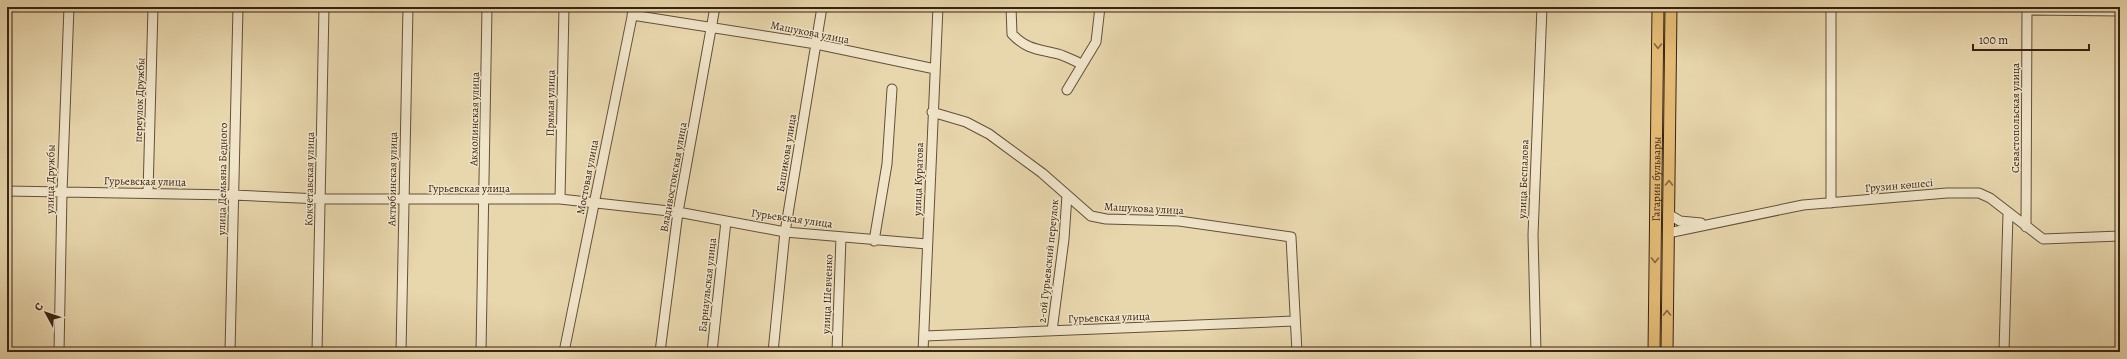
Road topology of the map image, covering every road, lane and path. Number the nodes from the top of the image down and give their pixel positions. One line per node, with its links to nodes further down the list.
1 (69, 7): 28 (street, улица Дружбы)
2 (153, 7): 29 (street, переулок Дружбы)
3 (238, 7): 30 (street, улица Демьяна Бедного)
4 (324, 7): 33 (street, Кокчетавская улица)
5 (408, 7): 34 (street, Актюбинская улица)
6 (487, 7): 35 (street, Акмолинская улица)
7 (564, 7): 32 (street, Прямая улица)
8 (715, 7): 20 (street, Владивостокская улица)
9 (822, 7): 21 (street, Башикова улица)
10 (938, 7): 23 (street, улица Куратова)
11 (1012, 7): 22 (street)
12 (1100, 7): 22 (street)
13 (1542, 7): 66 (street, улица Беспалова)
14 (1658, 7): 46 (main road, Гагарин бульвары, one-way to 46)
15 (1671, 7): 39 (main road, Гагарин бульвары, one-way to 15)
16 (1831, 7): 37 (street)
17 (2027, 8): 19 (street); 43 (street, Севастопольская улица)
18 (633, 11): 20 (street, Машукова улица); 36 (street, Мостовая улица)
19 (2120, 11)
20 (712, 26): 21 (street, Машукова улица); 38 (street, Владивостокская улица)
21 (816, 44): 23 (street, Машукова улица); 44 (street, Башикова улица)
22 (1082, 64): 25 (street)
23 (935, 69): 26 (street, улица Куратова)
24 (892, 89): 49 (street)
25 (1067, 90)
26 (932, 112): 31 (street, Машукова улица); 50 (street, улица Куратова)
27 (7, 191): 28 (street, Гурьевская улица)
28 (62, 192): 29 (street, Гурьевская улица); 54 (street, улица Дружбы)
29 (148, 193): 30 (street, Гурьевская улица)
30 (233, 195): 33 (street, Гурьевская улица); 55 (street, улица Демьяна Бедного)
31 (1067, 195): 51 (street, Машукова улица); 52 (street, 2-ой Гурьевский переулок)
32 (560, 199): 35 (street, Гурьевская улица); 36 (street, Гурьевская улица)
33 (320, 200): 34 (street, Гурьевская улица); 56 (street, Кокчетавская улица)
34 (404, 200): 35 (street, Гурьевская улица); 57 (street, Актюбинская улица)
35 (485, 200): 58 (street, Акмолинская улица)
36 (594, 202): 38 (street, Гурьевская улица); 59 (street, Мостовая улица)
37 (1830, 203): 40 (street, Грузин көшесі); 42 (street, Грузин көшесі)
38 (678, 212): 41 (street, Гурьевская улица); 60 (street, Владивостокская улица)
39 (1668, 214): 42 (street); 45 (main road, Гагарин бульвары)
40 (2008, 214): 43 (street, Грузин көшесі); 69 (street)
41 (726, 221): 44 (street, Гурьевская улица); 61 (street, Барнаульская улица)
42 (1708, 224): 45 (street, Грузин көшесі)
43 (2026, 227): 47 (street, Грузин көшесі)
44 (785, 232): 48 (street, Гурьевская улица); 62 (street, Башикова улица)
45 (1668, 233): 46 (main road); 68 (main road, Гагарин бульвары, one-way to 45)
46 (1656, 235): 67 (main road, Гагарин бульвары, one-way to 67)
47 (2120, 236)
48 (841, 237): 49 (street, Гурьевская улица); 63 (street, улица Шевченко)
49 (874, 241): 50 (street, Гурьевская улица)
50 (927, 244): 53 (street, улица Куратова)
51 (1294, 322): 52 (street, Гурьевская улица); 65 (street)
52 (1052, 331): 53 (street, Гурьевская улица)
53 (925, 336): 64 (street, улица Куратова)
54 (58, 352)
55 (230, 352)
56 (317, 352)
57 (401, 352)
58 (481, 352)
59 (564, 352)
60 (660, 352)
61 (712, 352)
62 (773, 352)
63 (837, 352)
64 (923, 352)
65 (1297, 352)
66 (1536, 352)
67 (1654, 352)
68 (1667, 352)
69 (2004, 352)

